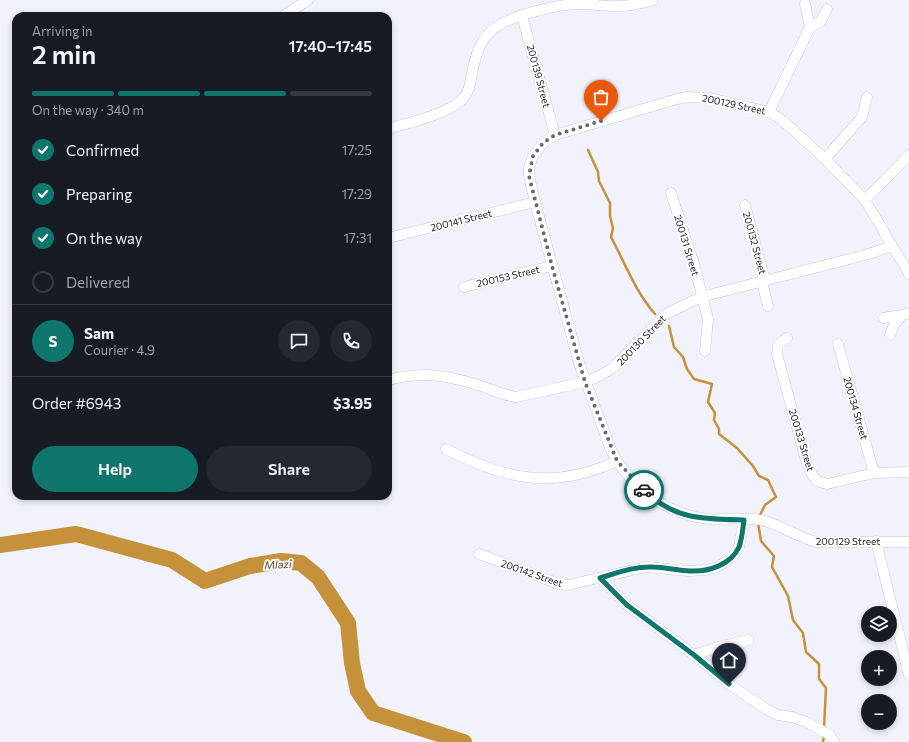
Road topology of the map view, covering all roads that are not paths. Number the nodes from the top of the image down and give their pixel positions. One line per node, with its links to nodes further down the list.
1 (308, 0): 5 (street)
2 (653, 0): 6 (street)
3 (805, 4): 7 (street)
4 (827, 9): 7 (street)
5 (289, 12)
6 (522, 16): 10 (street); 11 (street, 200139 Street)
7 (810, 27): 9 (street)
8 (867, 97): 13 (street)
9 (769, 112): 11 (street, 200129 Street); 13 (street, 200129 Street)
10 (392, 128)
11 (555, 135): 16 (street, 200129 Street)
12 (909, 155): 15 (street)
13 (825, 159): 15 (street, 200129 Street)
14 (671, 194): 24 (street, 200131 Street)
15 (864, 200): 19 (street, 200129 Street)
16 (534, 202): 18 (street, 200141 Street); 20 (street, 200129 Street)
17 (745, 206): 22 (street, 200132 Street)
18 (392, 237)
19 (892, 246): 21 (street, 200129 Street); 22 (street, 200130 Street)
20 (552, 266): 23 (street, 200153 Street); 33 (street, 200129 Street)
21 (909, 274)
22 (764, 282): 24 (street, 200130 Street); 25 (street, 200132 Street)
23 (464, 287)
24 (701, 297): 31 (street, 200131 Street); 33 (street, 200130 Street)
25 (768, 306)
26 (905, 314): 27 (street); 28 (street)
27 (883, 318)
28 (890, 335)
29 (787, 338): 37 (street, 200133 Street)
30 (838, 344): 37 (street, 200134 Street)
31 (705, 350)
32 (392, 379): 33 (street, 200130 Street)
33 (585, 382): 35 (street, 200129 Street)
34 (446, 450): 35 (street)
35 (617, 461): 38 (street, 200129 Street)
36 (909, 472): 37 (street, 200133 Street)
37 (874, 473)
38 (747, 520): 39 (street, 200129 Street); 42 (street, 200142 Street)
39 (876, 541): 40 (street, 200129 Street); 45 (street)
40 (909, 542)
41 (479, 554): 42 (street, 200142 Street)
42 (600, 578): 44 (street)
43 (749, 640): 44 (street)
44 (694, 655): 46 (street)
45 (909, 675)
46 (834, 742)

